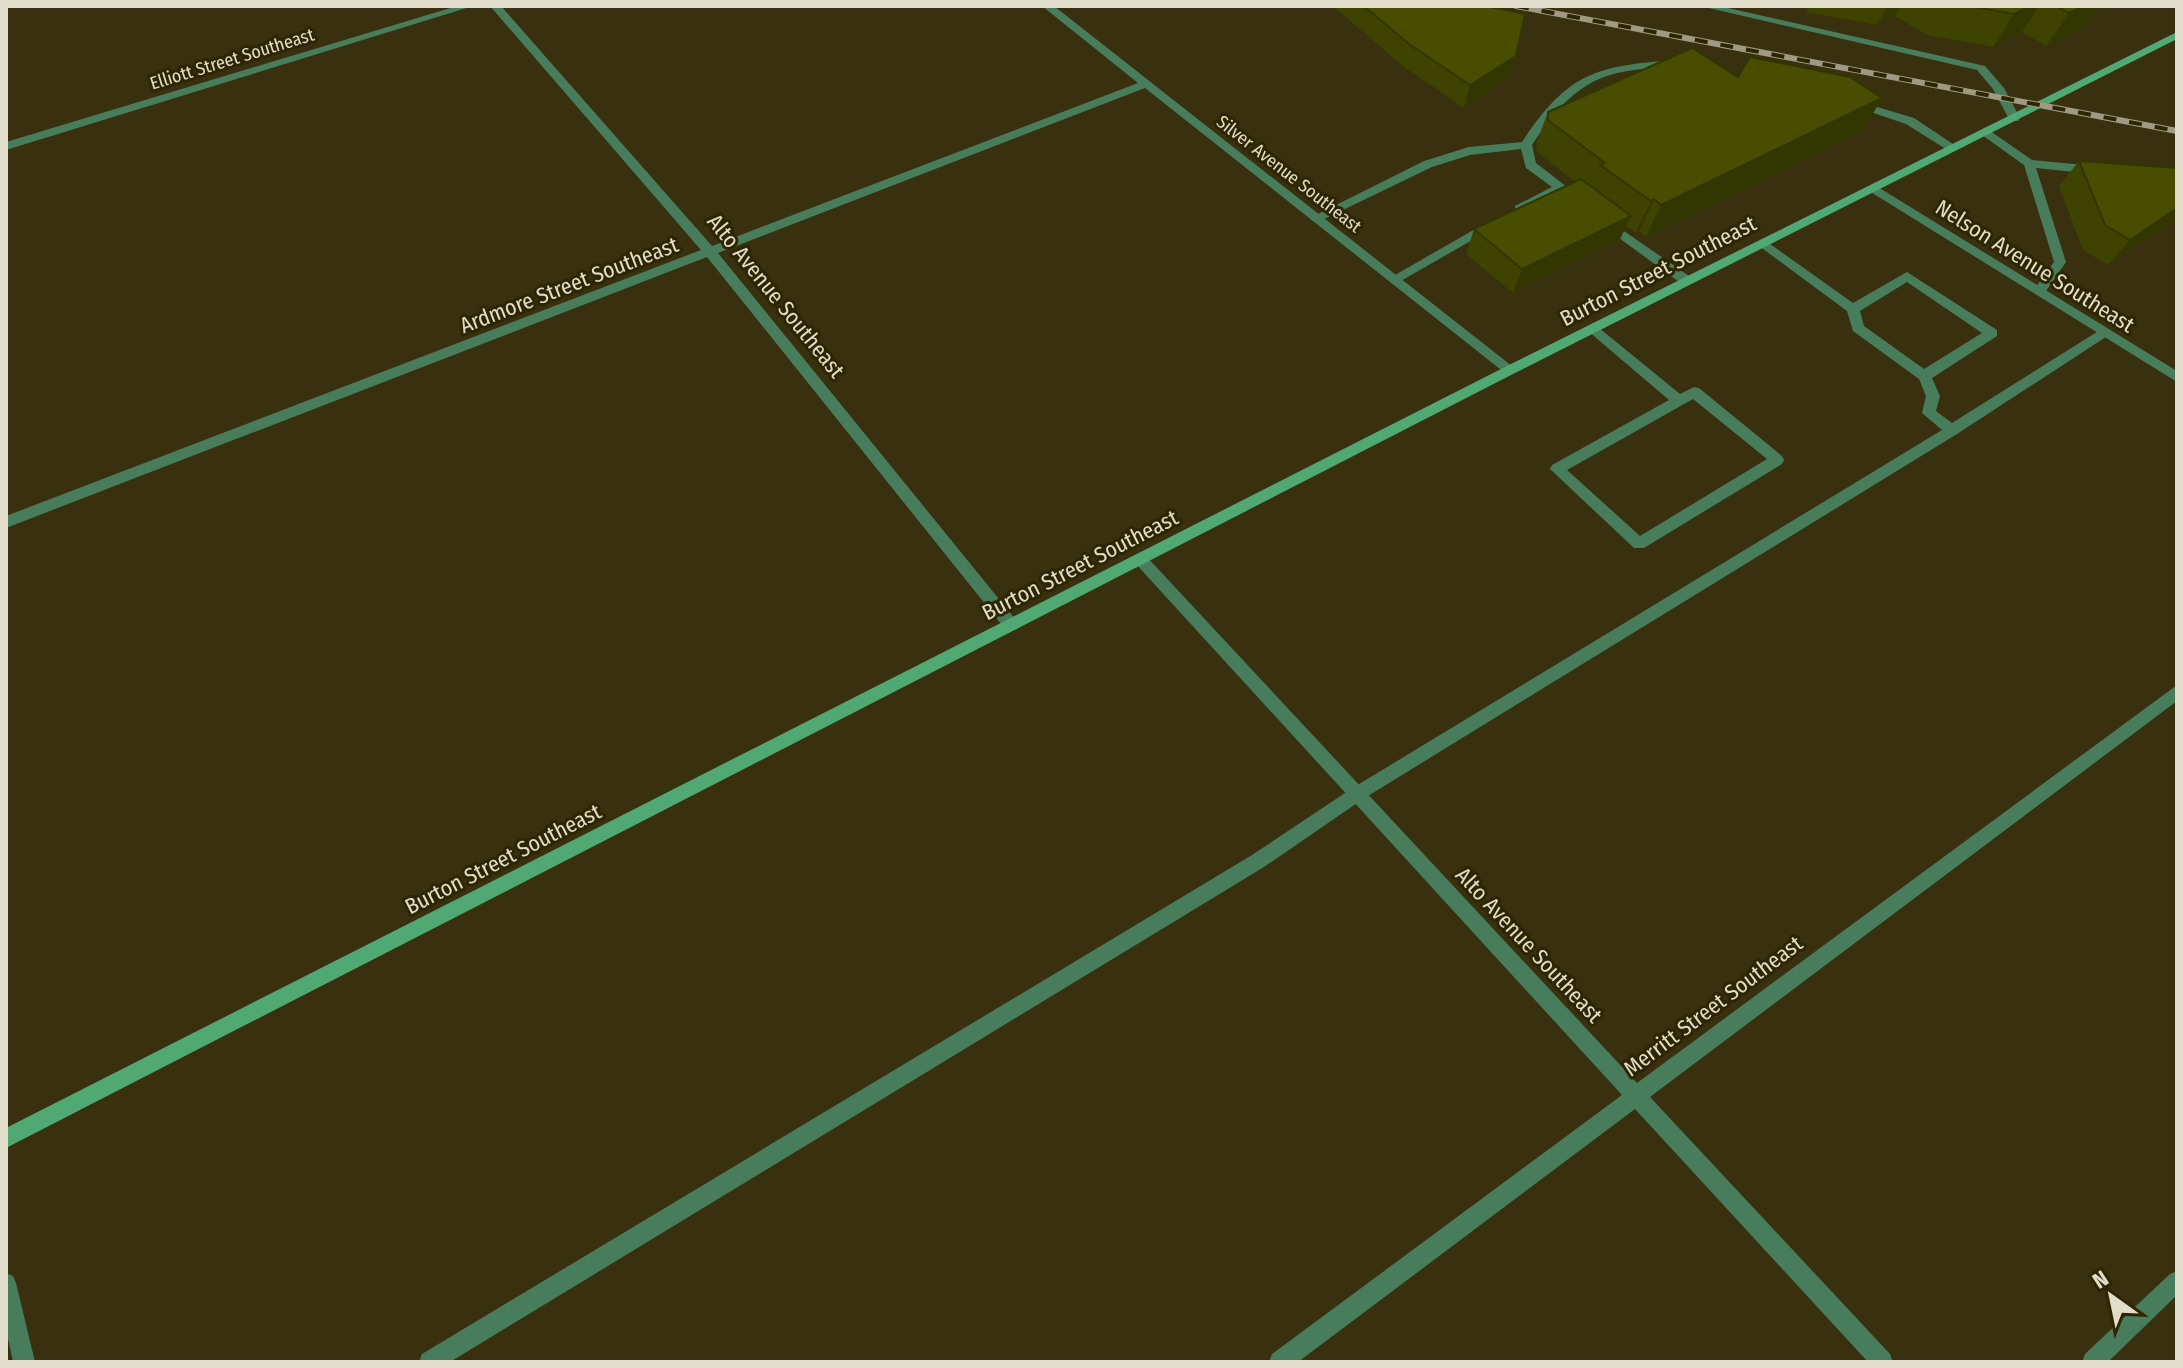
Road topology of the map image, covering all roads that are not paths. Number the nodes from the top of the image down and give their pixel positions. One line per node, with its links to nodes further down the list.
1 (468, 6): 12 (street, Elliott Street Southeast)
2 (495, 6): 22 (street, Alto Avenue Southeast)
3 (1047, 6): 7 (street, Silver Avenue Southeast)
4 (1705, 6): 9 (street)
5 (2177, 35): 9 (main road, Burton Street Southeast)
6 (1690, 65): 11 (street)
7 (1146, 84): 20 (street, Silver Avenue Southeast); 22 (street, Ardmore Street Southeast)
8 (1846, 102): 13 (street)
9 (2014, 118): 10 (main road, Burton Street Southeast)
10 (1986, 132): 13 (main road, Burton Street Southeast); 14 (street)
11 (1526, 145): 16 (street); 20 (street)
12 (6, 146)
13 (1953, 148): 17 (main road, Burton Street Southeast)
14 (2029, 163): 15 (street); 25 (street)
15 (2103, 171)
16 (1560, 188): 18 (street); 23 (street)
17 (1873, 188): 21 (main road, Burton Street Southeast); 25 (street, Nelson Avenue Southeast)
18 (1583, 205)
19 (1595, 214): 24 (street)
20 (1316, 218): 23 (street, Silver Avenue Southeast)
21 (1763, 243): 24 (main road, Burton Street Southeast); 26 (street)
22 (710, 252): 34 (street, Ardmore Street Southeast); 36 (street, Alto Avenue Southeast)
23 (1394, 279): 29 (street, Silver Avenue Southeast)
24 (1687, 281): 27 (main road, Burton Street Southeast)
25 (2039, 291): 28 (street, Nelson Avenue Southeast)
26 (1853, 309): 30 (street); 30 (street)
27 (1593, 328): 29 (main road, Burton Street Southeast); 32 (street)
28 (2105, 333): 31 (street, Nelson Avenue Southeast); 33 (street)
29 (1510, 370): 35 (main road, Burton Street Southeast)
30 (1924, 376): 33 (street)
31 (2177, 377)
32 (1679, 401): 32 (street)
33 (1952, 430): 38 (street)
34 (6, 522)
35 (1140, 559): 36 (main road, Burton Street Southeast); 38 (street, Alto Avenue Southeast)
36 (1011, 625): 40 (main road, Burton Street Southeast)
37 (2177, 692): 39 (street, Merritt Street Southeast)
38 (1357, 794): 39 (street, Alto Avenue Southeast); 44 (street)
39 (1634, 1095): 45 (street, Merritt Street Southeast); 46 (street, Alto Avenue Southeast)
40 (6, 1138)
41 (2177, 1281): 47 (street)
42 (6, 1283): 43 (street)
43 (24, 1362)
44 (430, 1362)
45 (1280, 1362)
46 (1882, 1362)
47 (2093, 1362)

